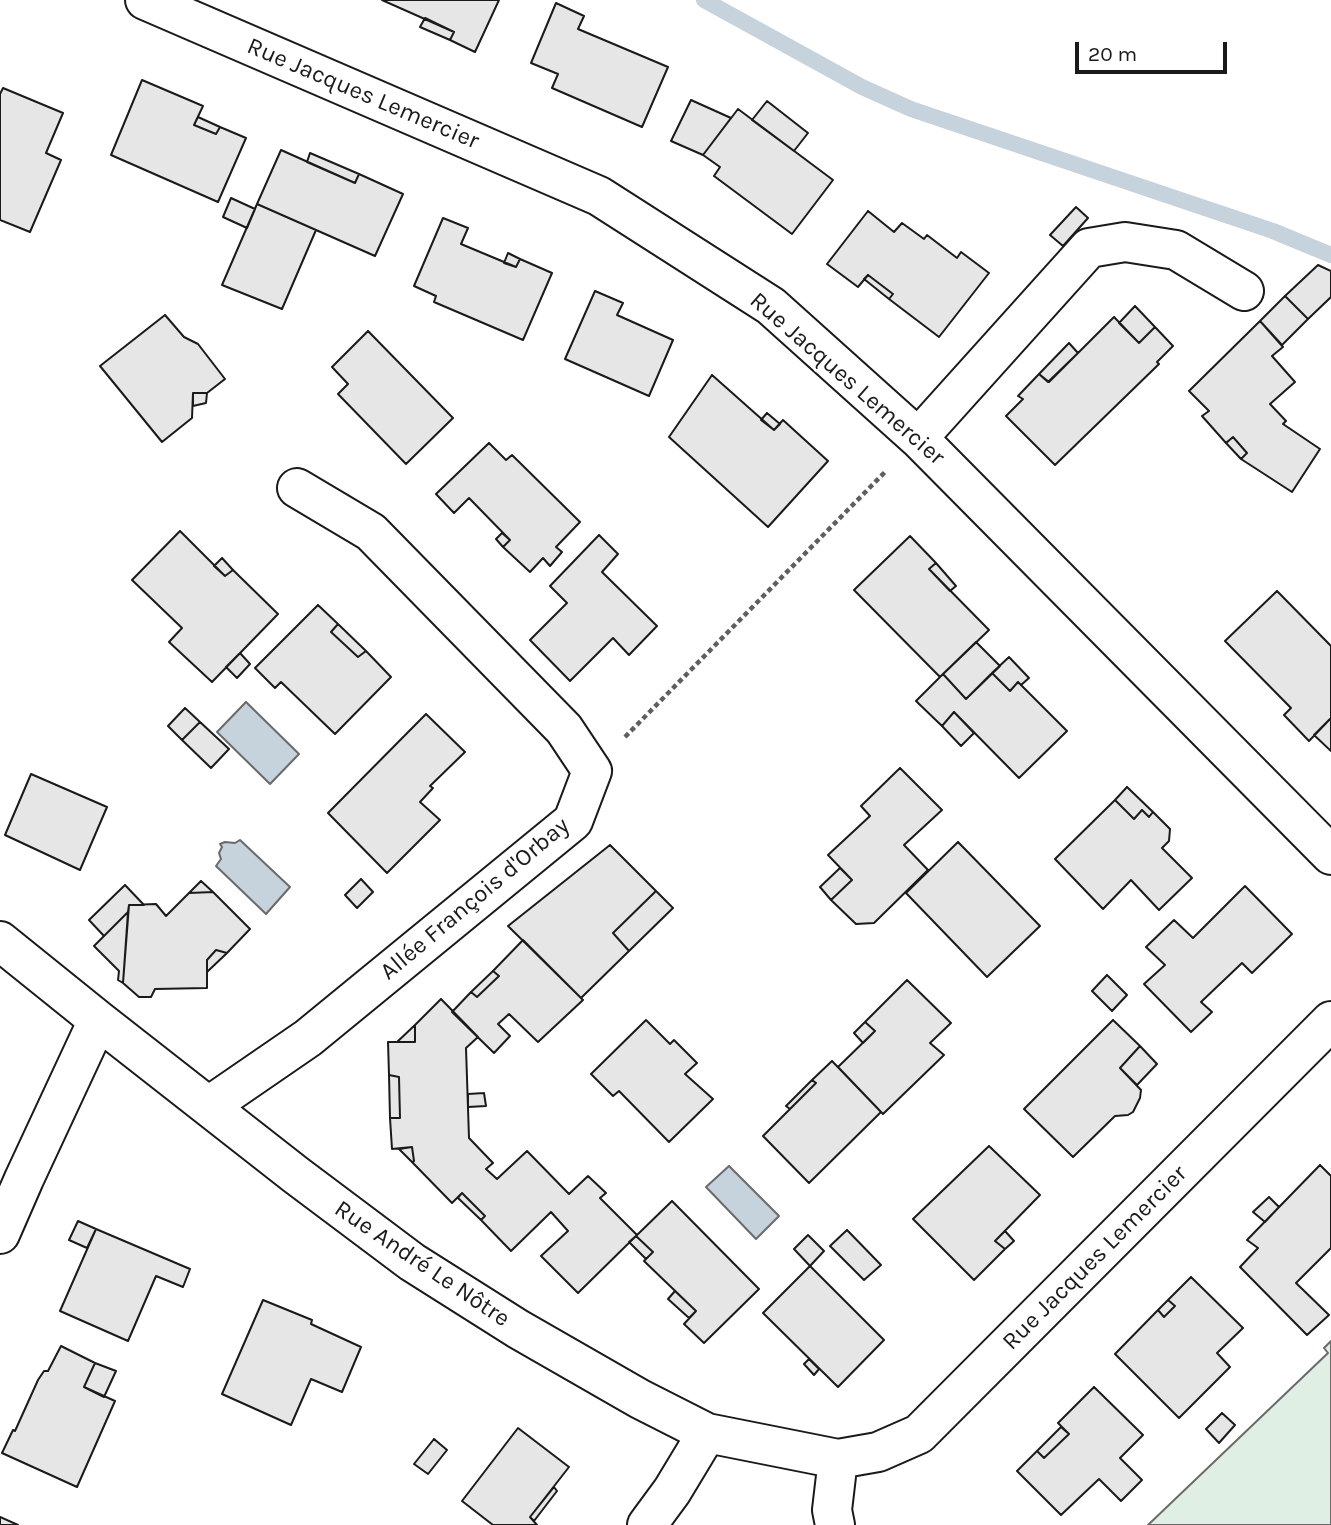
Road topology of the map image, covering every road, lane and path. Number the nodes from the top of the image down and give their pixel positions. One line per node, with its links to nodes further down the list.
1 (145, 0): 3 (street, Rue Jacques Lemercier)
2 (1244, 290): 3 (street)
3 (918, 438): 5 (path); 6 (street, Rue Jacques Lemercier)
4 (297, 488): 5 (street)
5 (592, 771): 10 (street, Allée François d'Orbay)
6 (1331, 855)
7 (0, 941): 8 (street, Rue André Le Nôtre)
8 (98, 1020): 10 (street, Rue André Le Nôtre); 11 (street)
9 (1331, 1021): 13 (street, Rue Jacques Lemercier)
10 (209, 1106): 12 (street, Rue André Le Nôtre)
11 (0, 1234)
12 (707, 1433): 13 (street, Rue André Le Nôtre); 14 (street)
13 (838, 1459): 15 (street)
14 (647, 1525)
15 (835, 1525)

